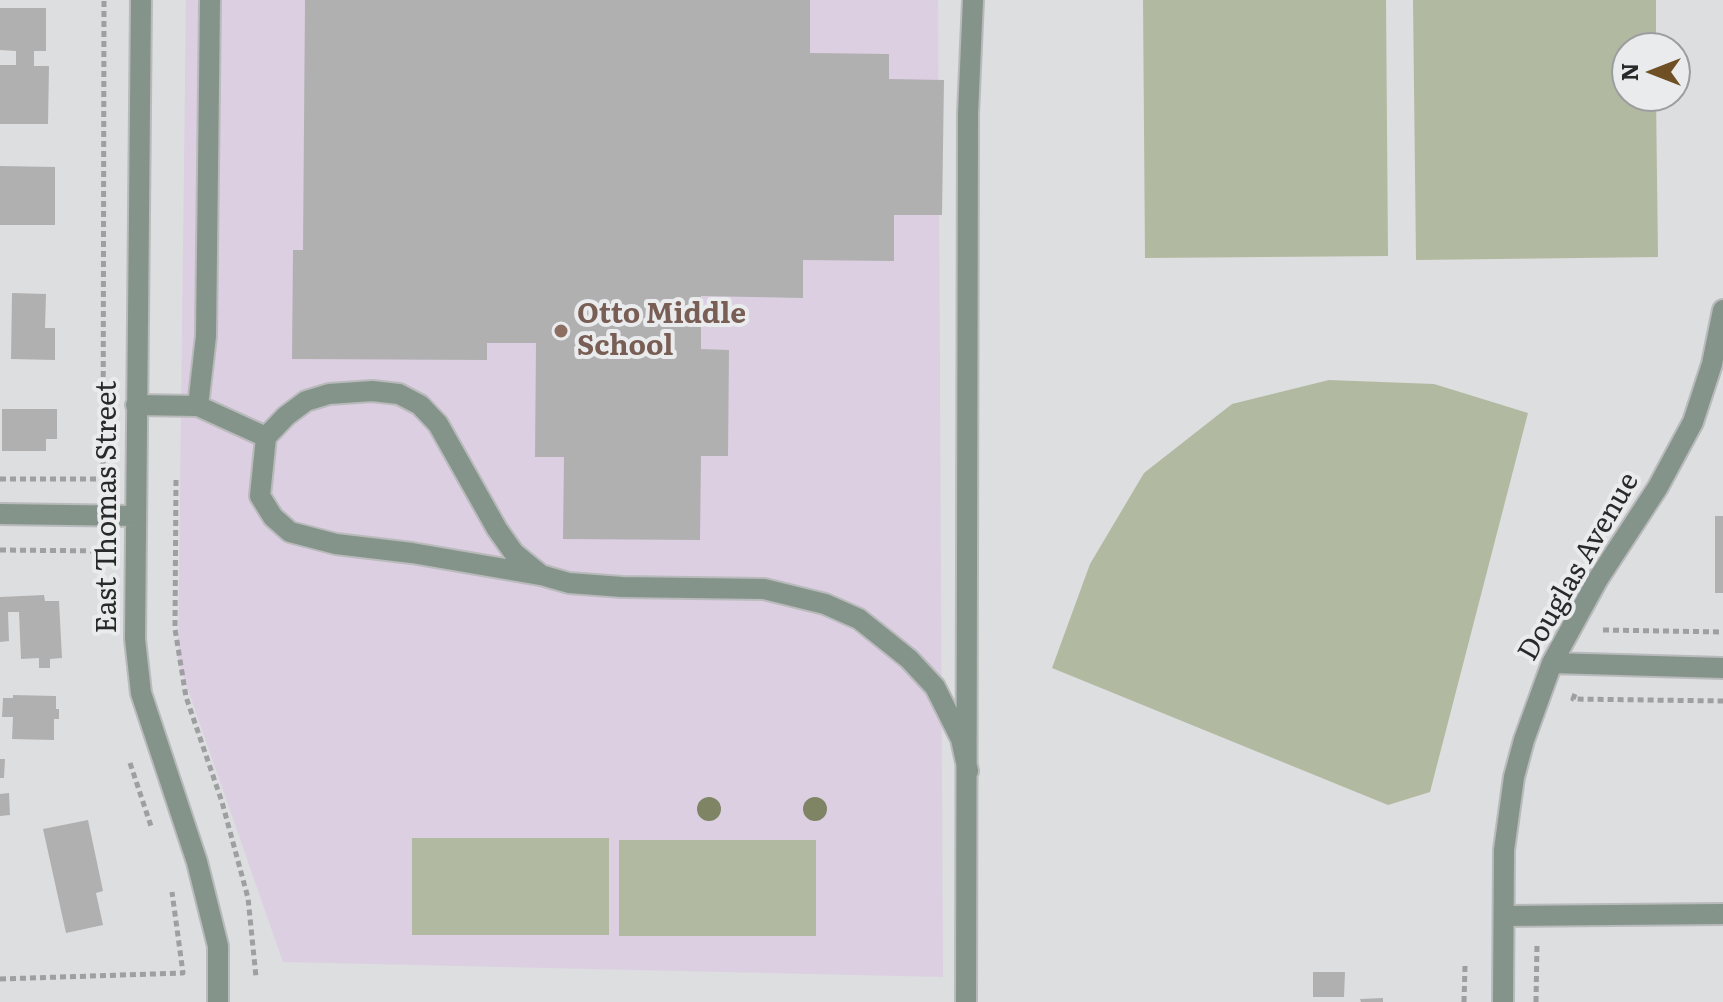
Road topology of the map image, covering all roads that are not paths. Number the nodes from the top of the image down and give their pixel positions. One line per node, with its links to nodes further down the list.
1 (141, 0): 5 (street, East Thomas Street)
2 (210, 0): 6 (street)
3 (973, 0): 13 (street)
4 (1723, 310): 11 (street, Douglas Avenue)
5 (136, 405): 6 (street); 9 (street, East Thomas Street)
6 (198, 406): 7 (street)
7 (266, 437): 10 (street); 10 (street)
8 (0, 514): 9 (street)
9 (136, 516): 16 (street, East Thomas Street)
10 (541, 575): 13 (street)
11 (1552, 663): 12 (street); 15 (street, Douglas Avenue)
12 (1723, 668)
13 (968, 771): 17 (street)
14 (1723, 914): 15 (street)
15 (1504, 916): 18 (street, Douglas Avenue)
16 (218, 1002)
17 (966, 1002)
18 (1503, 1002)

